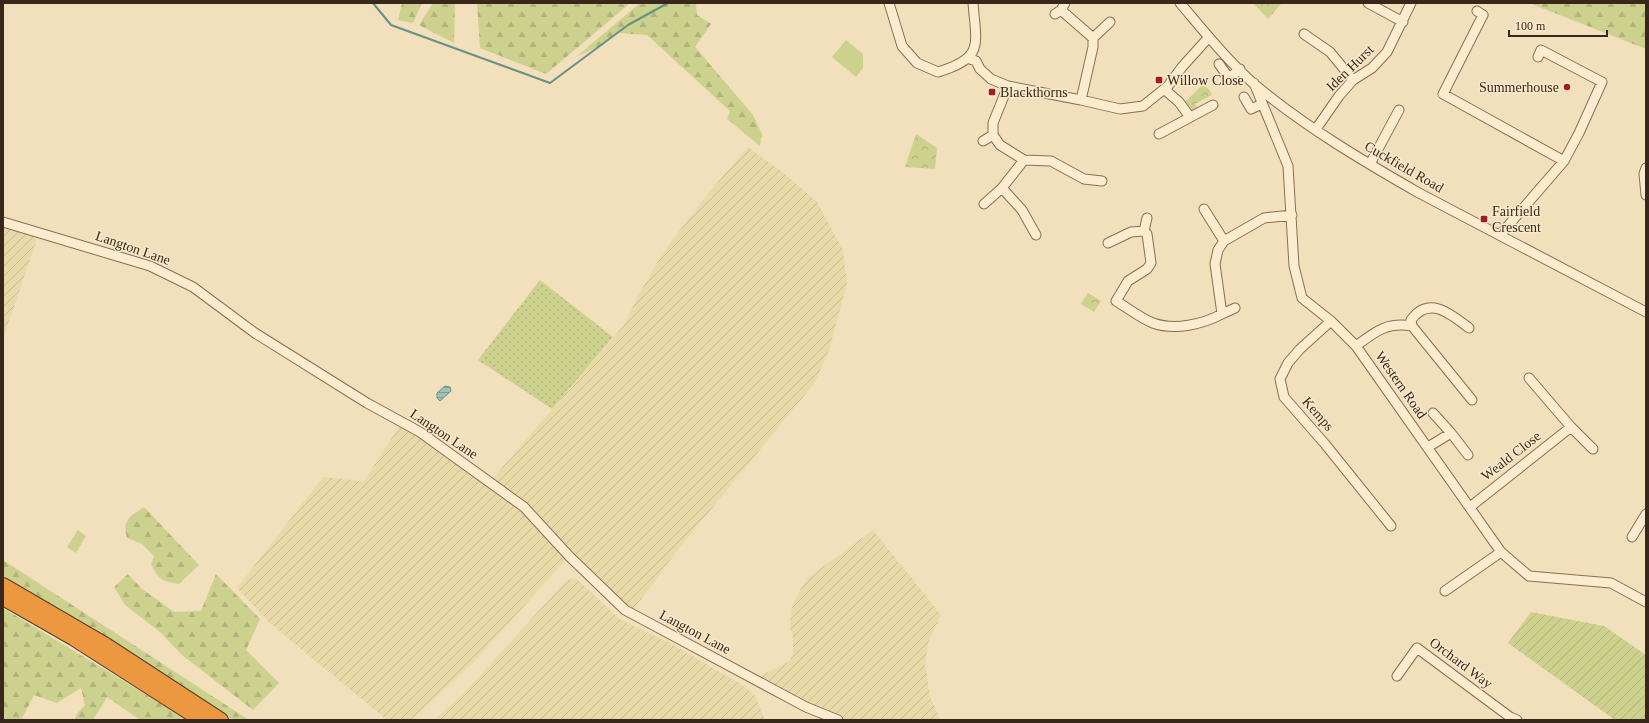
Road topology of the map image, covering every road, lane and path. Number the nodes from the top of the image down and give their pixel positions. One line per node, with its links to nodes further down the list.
1 (890, 3): 14 (street)
2 (973, 3): 14 (street)
3 (1180, 3): 11 (street, Cuckfield Road)
4 (1368, 3): 9 (street)
5 (1411, 3): 9 (street, Iden Hurst)
6 (1060, 9): 12 (street)
7 (1477, 11): 32 (street)
8 (1110, 22): 12 (street)
9 (1403, 22): 17 (street, Iden Hurst)
10 (1304, 34): 17 (street)
11 (1209, 37): 16 (street, Cuckfield Road); 20 (street)
12 (1093, 38): 22 (street)
13 (1538, 57): 32 (street)
14 (970, 58): 19 (street)
15 (1219, 64): 16 (street)
16 (1240, 69): 18 (street, Cuckfield Road)
17 (1353, 80): 27 (street, Iden Hurst)
18 (1254, 83): 23 (street, Western Road); 27 (street, Cuckfield Road)
19 (1008, 86): 22 (street); 29 (street)
20 (1164, 89): 22 (street); 26 (street)
21 (1244, 97): 23 (street)
22 (1081, 100)
23 (1262, 104): 40 (street, Western Road)
24 (1212, 105): 26 (street)
25 (1399, 110): 33 (street)
26 (1190, 117): 28 (street)
27 (1316, 129): 33 (street, Cuckfield Road)
28 (1159, 134)
29 (993, 135): 30 (street); 31 (street)
30 (983, 141)
31 (1024, 160): 35 (street); 36 (street)
32 (1564, 161): 45 (street)
33 (1370, 164): 45 (street, Cuckfield Road)
34 (1646, 168): 37 (street)
35 (1102, 182)
36 (1002, 188): 38 (street); 44 (street)
37 (1646, 195)
38 (984, 204)
39 (1204, 209): 46 (street)
40 (1292, 215): 46 (street); 51 (street, Western Road)
41 (1147, 218): 43 (street)
42 (3, 222): 75 (street, Langton Lane)
43 (1144, 231): 47 (street); 50 (street)
44 (1036, 235)
45 (1500, 235): 49 (street, Cuckfield Road)
46 (1224, 241): 50 (street)
47 (1111, 244)
48 (1235, 308): 50 (street)
49 (1646, 312)
50 (1222, 314)
51 (1331, 320): 54 (street, Western Road); 65 (street, Kemps)
52 (1412, 326): 53 (street); 54 (street); 56 (street)
53 (1469, 328)
54 (1356, 346): 60 (street, Western Road)
55 (1529, 378): 58 (street)
56 (1472, 400)
57 (1433, 413): 59 (street)
58 (1571, 427): 61 (street); 63 (street, Weald Close)
59 (1451, 433): 60 (street); 62 (street)
60 (1428, 447): 63 (street, Western Road)
61 (1593, 449)
62 (1468, 455)
63 (1470, 507): 67 (street, Western Road)
64 (1646, 514): 66 (street)
65 (1391, 526)
66 (1632, 537)
67 (1501, 552): 69 (street); 71 (street, Western Road)
68 (3, 585): 74 (highway)
69 (1445, 591)
70 (3, 598): 73 (highway)
71 (1646, 602)
72 (1397, 676): 76 (street, Orchard Way)
73 (201, 720)
74 (221, 720)
75 (838, 720)
76 (1517, 720)

